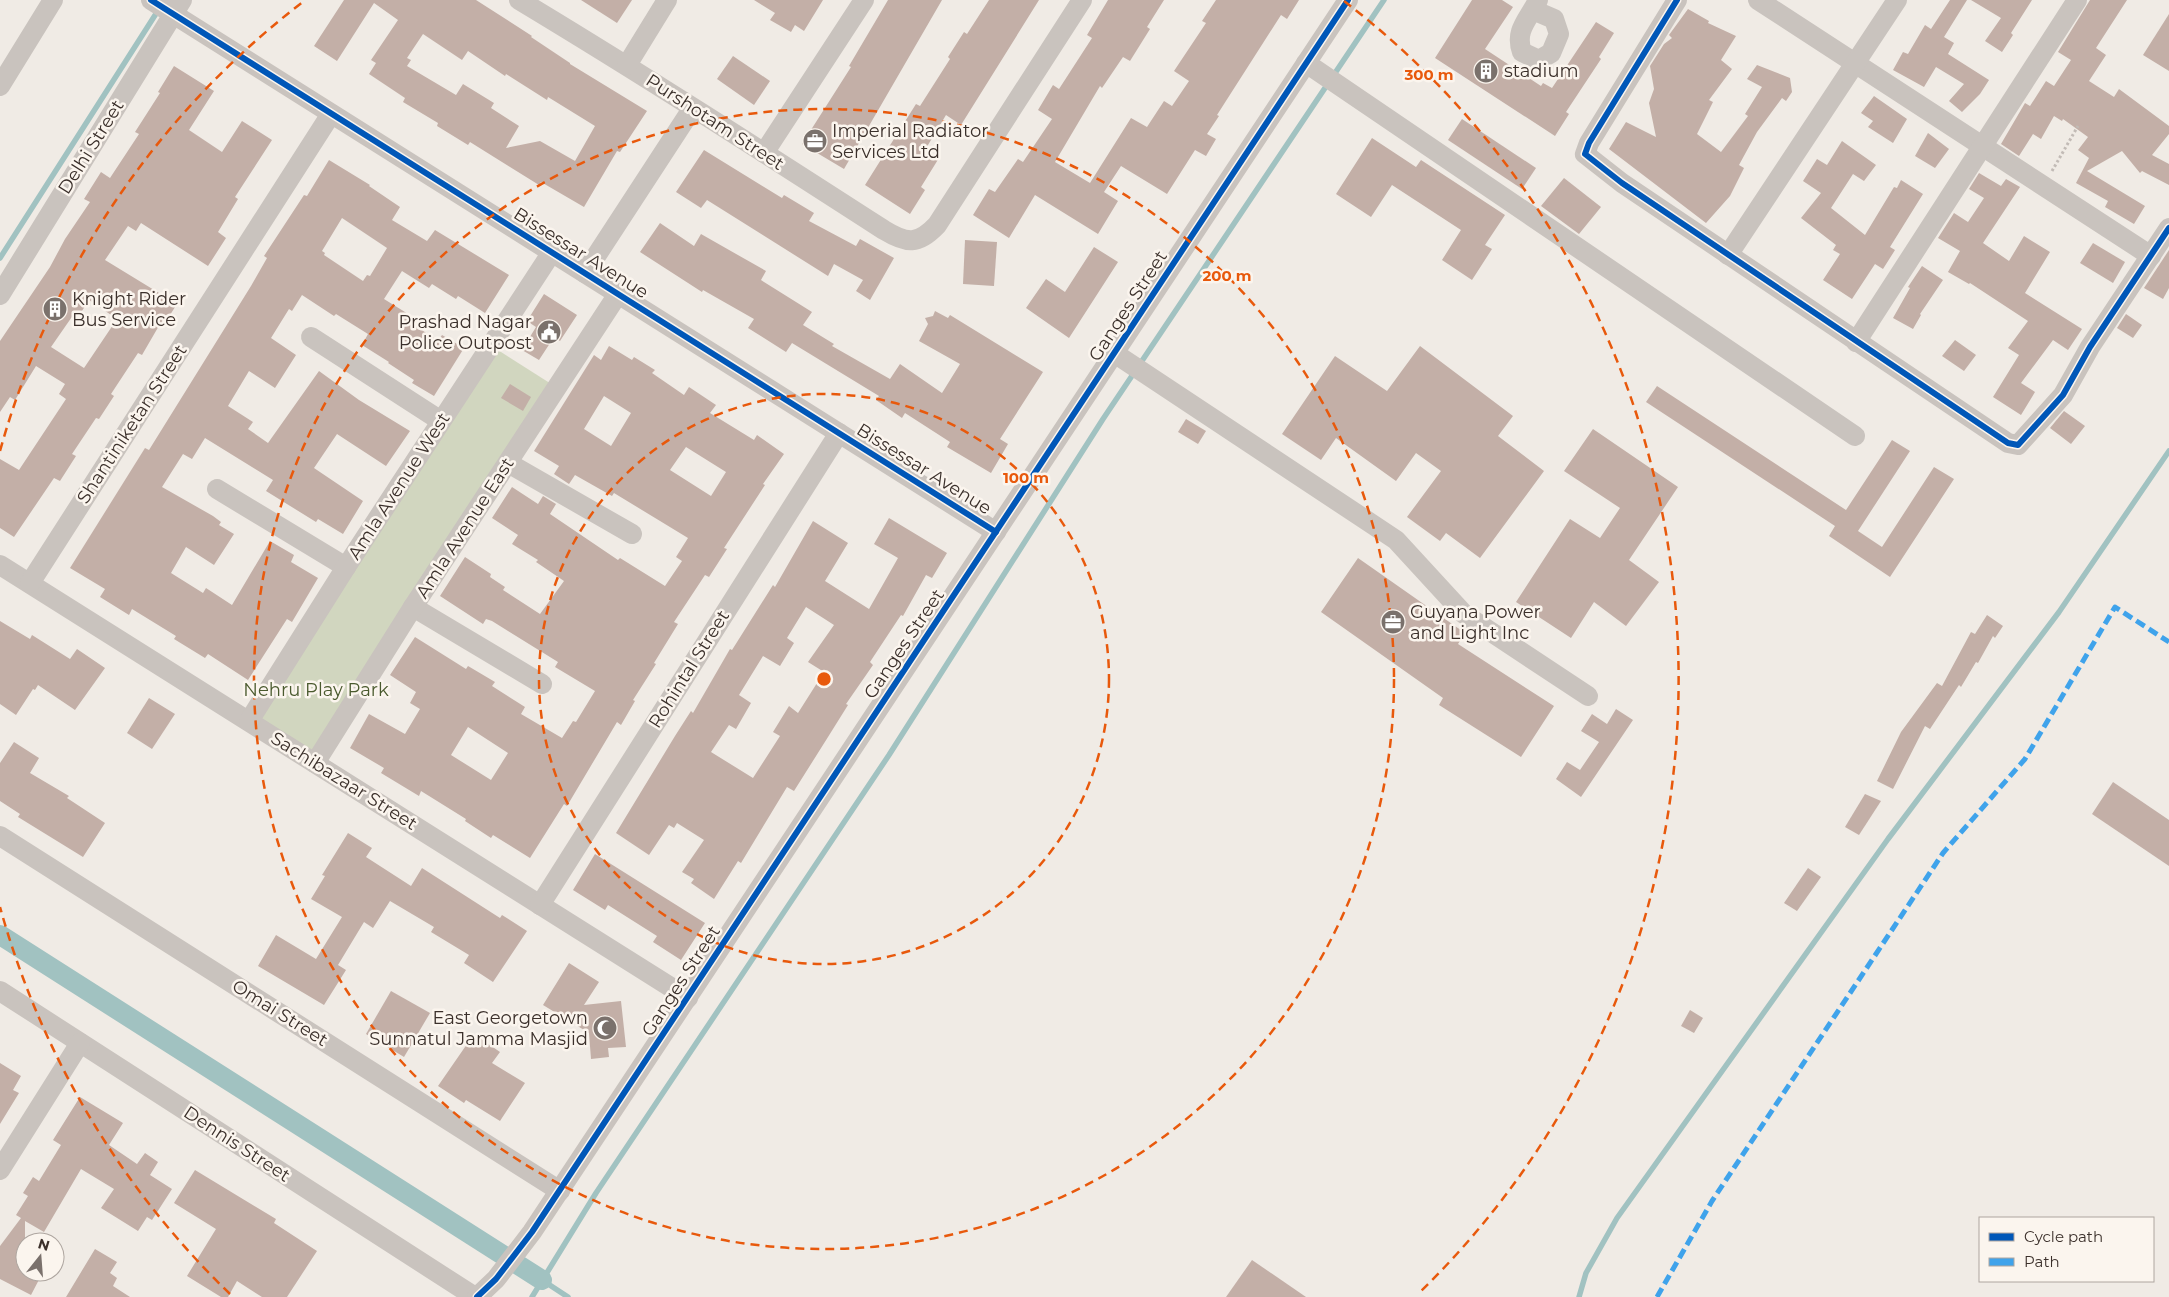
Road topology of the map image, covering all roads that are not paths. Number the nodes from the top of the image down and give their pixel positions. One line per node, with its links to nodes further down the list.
1 (53, 0): 15 (street)
2 (519, 0): 14 (street, Purshotam Street)
3 (667, 0): 14 (street)
4 (864, 0): 19 (street)
5 (1082, 0): 19 (street, Purshotam Street)
6 (1348, 0): 12 (street, Ganges Street)
7 (1677, 0): 22 (street)
8 (1758, 0): 13 (street)
9 (1897, 0): 13 (street)
10 (2077, 0): 18 (street)
11 (166, 5): 17 (street, Bissessar Avenue); 26 (street, Delhi Street)
12 (1306, 64): 29 (street, Ganges Street); 32 (street)
13 (1854, 64): 18 (street); 22 (street)
14 (627, 65): 16 (street, Purshotam Street)
15 (0, 86)
16 (692, 109): 19 (street, Purshotam Street); 24 (street)
17 (331, 114): 21 (street, Bissessar Avenue); 39 (street, Shantiniketan Street)
18 (1984, 146): 23 (street); 28 (street)
19 (764, 154)
20 (2169, 228): 23 (street)
21 (552, 252): 24 (street, Bissessar Avenue); 30 (street, Amla Avenue West)
22 (1728, 255): 28 (street)
23 (2151, 256): 28 (street)
24 (585, 273): 25 (street, Bissessar Avenue)
25 (618, 294): 31 (street, Bissessar Avenue); 33 (street, Amla Avenue East)
26 (0, 295)
27 (311, 337): 30 (street)
28 (1856, 342)
29 (1114, 353): 35 (street, Ganges Street); 42 (street)
30 (441, 421): 38 (street, Amla Avenue West)
31 (839, 432): 35 (street, Bissessar Avenue); 46 (street, Rohintal Street)
32 (1855, 436)
33 (508, 463): 36 (street); 40 (street, Amla Avenue East)
34 (217, 489): 38 (street)
35 (996, 532): 48 (street, Ganges Street)
36 (632, 534)
37 (0, 565): 39 (street, Sachibazaar Street)
38 (346, 567): 43 (street, Amla Avenue West)
39 (30, 584): 43 (street, Sachibazaar Street)
40 (413, 607): 41 (street); 44 (street, Amla Avenue East)
41 (542, 684)
42 (1588, 696)
43 (248, 721): 44 (street, Sachibazaar Street)
44 (315, 763): 46 (street, Sachibazaar Street)
45 (0, 836): 51 (street, Omai Street)
46 (540, 905): 48 (street, Sachibazaar Street)
47 (0, 991): 49 (street, Dennis Street)
48 (688, 998): 51 (street, Ganges Street)
49 (80, 1043): 50 (street); 52 (street, Dennis Street)
50 (0, 1170)
51 (560, 1191): 52 (street, Ganges Street)
52 (476, 1297)

